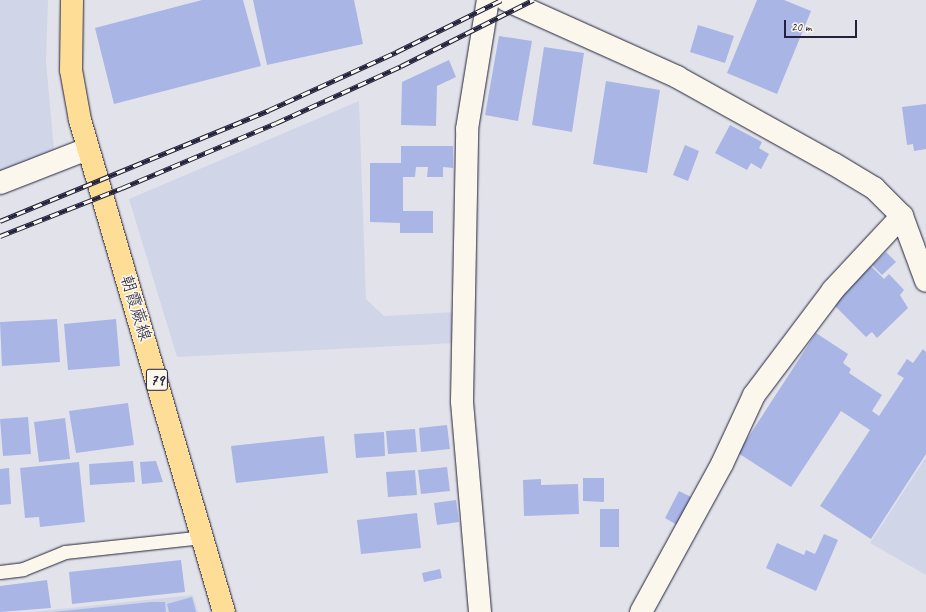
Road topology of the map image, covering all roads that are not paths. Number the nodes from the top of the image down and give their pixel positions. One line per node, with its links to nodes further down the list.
1 (72, 0): 4 (main road, 朝霞蕨線 / 79)
2 (488, 0): 11 (street)
3 (506, 0): 6 (street)
4 (87, 149): 5 (street); 8 (main road, 朝霞蕨線 / 79)
5 (0, 183)
6 (902, 216): 7 (street); 12 (street)
7 (924, 267)
8 (202, 537): 9 (lane); 10 (main road, 朝霞蕨線 / 79)
9 (0, 572)
10 (224, 612)
11 (480, 612)
12 (641, 612)

